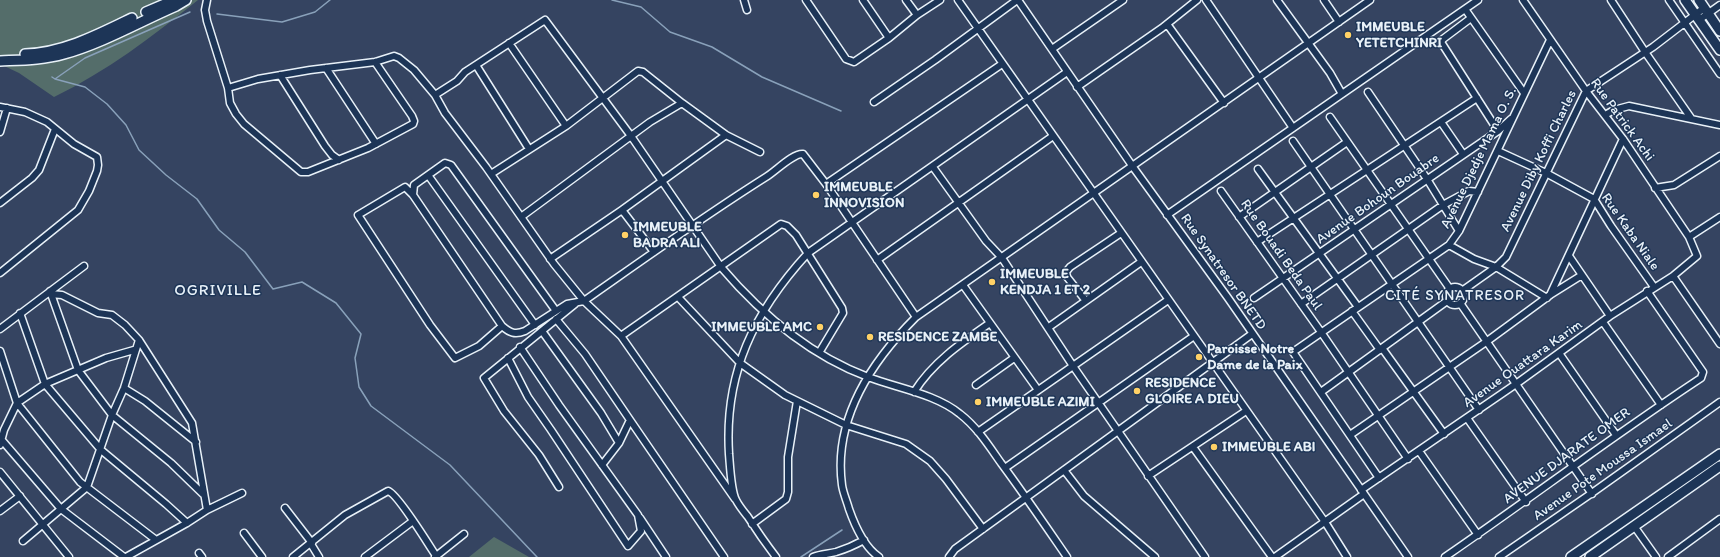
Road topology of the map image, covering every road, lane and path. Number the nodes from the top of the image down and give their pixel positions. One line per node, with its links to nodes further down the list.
1 (174, 0): 41 (street)
2 (186, 0): 42 (street)
3 (207, 0): 52 (street)
4 (744, 0): 25 (street)
5 (806, 0): 34 (street)
6 (863, 0): 34 (street)
7 (906, 0): 26 (street)
8 (940, 0): 26 (street)
9 (958, 0): 32 (street)
10 (1018, 0): 32 (street); 38 (street, Rue Synatresor BNETD)
11 (1123, 0): 38 (street)
12 (1197, 0): 31 (street)
13 (1206, 0): 50 (street)
14 (1277, 0): 37 (street)
15 (1370, 0): 29 (street)
16 (1478, 0): 24 (street)
17 (1523, 0): 35 (street, Rue Patrick Achi)
18 (1611, 0): 40 (street)
19 (1669, 0): 30 (street)
20 (1685, 0): 27 (street)
21 (1327, 1): 29 (street)
22 (1720, 5): 23 (street, Avenue Diby Koffi Charles)
23 (1704, 7): 27 (street, Avenue Diby Koffi Charles); 33 (street)
24 (1465, 9): 28 (street); 56 (street)
25 (747, 10)
26 (917, 15): 34 (street)
27 (1697, 17): 30 (street, Avenue Diby Koffi Charles); 39 (street)
28 (1471, 18): 55 (street); 59 (street)
29 (1339, 22): 37 (street)
30 (1684, 22): 40 (street, Avenue Diby Koffi Charles); 48 (street)
31 (1167, 24): 51 (street); 63 (street)
32 (979, 29): 44 (street); 61 (street)
33 (1720, 31)
34 (889, 38)
35 (1550, 40): 53 (street, Rue Patrick Achi); 55 (street, Avenue Djedje Mama O. S.)
36 (509, 43): 45 (street); 58 (street); 71 (street)
37 (1309, 43): 50 (street); 56 (street)
38 (1052, 49): 47 (street, Rue Synatresor BNETD)
39 (1720, 50)
40 (1645, 52): 53 (street, Avenue Diby Koffi Charles); 68 (street)
41 (0, 55)
42 (0, 61)
43 (375, 62): 46 (street); 57 (street); 82 (street)
44 (1002, 64): 60 (street); 100 (street)
45 (476, 65): 57 (street); 84 (street)
46 (326, 68): 49 (street); 82 (street)
47 (1067, 72): 51 (street, Rue Synatresor BNETD); 60 (street)
48 (1720, 74)
49 (280, 75): 52 (street); 89 (street)
50 (1259, 77): 63 (street); 72 (street)
51 (1077, 87): 92 (street, Rue Synatresor BNETD)
52 (228, 88): 89 (street)
53 (1586, 91): 65 (street, Rue Patrick Achi); 95 (street, Avenue Diby Koffi Charles)
54 (1368, 92): 83 (street)
55 (1524, 93): 66 (street, Avenue Djedje Mama O. S.)
56 (1342, 94): 72 (street)
57 (435, 95): 96 (street)
58 (603, 97): 62 (street); 71 (street); 77 (street)
59 (1477, 98): 69 (street); 74 (street)
60 (1028, 100): 78 (street); 91 (street)
61 (874, 102)
62 (682, 103): 76 (street); 77 (street)
63 (1224, 103): 92 (street)
64 (3, 108): 73 (street); 75 (street)
65 (1605, 115): 68 (street); 79 (street, Rue Patrick Achi)
66 (1514, 116): 74 (street, Avenue Bohoun Bouabre); 85 (street, Avenue Djedje Mama O. S.)
67 (1330, 117): 81 (street)
68 (1691, 118): 70 (street)
69 (1440, 122): 83 (street); 87 (street)
70 (1720, 125)
71 (566, 126): 84 (street)
72 (1293, 128): 114 (street)
73 (55, 129): 109 (street); 142 (street)
74 (1498, 131): 87 (street, Avenue Bohoun Bouabre)
75 (0, 132)
76 (726, 135): 86 (street); 99 (street)
77 (631, 136): 99 (street); 116 (street)
78 (1053, 136): 105 (street); 110 (street)
79 (1623, 139): 101 (street, Rue Patrick Achi); 108 (street)
80 (1293, 141): 90 (street)
81 (1347, 142): 90 (street); 94 (street)
82 (376, 144): 89 (street)
83 (1404, 146): 94 (street); 98 (street)
84 (530, 149): 96 (street)
85 (1498, 150): 95 (street, Rue Kaba Niale); 104 (street, Avenue Djedje Mama O. S.)
86 (760, 152)
87 (1463, 154): 98 (street, Avenue Bohoun Bouabre)
88 (1720, 156): 101 (street)
89 (339, 160)
90 (1311, 166): 103 (street); 106 (street)
91 (933, 167): 110 (street); 119 (street)
92 (1133, 167): 105 (street); 114 (street, Rue Synatresor BNETD)
93 (1258, 169): 103 (street)
94 (1367, 170): 106 (street); 111 (street)
95 (1546, 173): 108 (street, Rue Kaba Niale); 141 (street, Avenue Diby Koffi Charles)
96 (491, 174): 116 (street)
97 (428, 175): 107 (street); 165 (street); 174 (street)
98 (1427, 179): 111 (street, Avenue Bohoun Bouabre); 112 (street)
99 (662, 181): 113 (street); 120 (street)
100 (826, 184): 119 (street); 120 (street)
101 (1655, 188): 125 (street, Rue Patrick Achi)
102 (1221, 192): 117 (street, Rue Bouadi Beda Paul)
103 (1275, 192): 117 (street); 118 (street)
104 (1478, 192): 112 (street); 123 (street, Avenue Djedje Mama O. S.)
105 (1094, 194): 124 (street); 134 (street)
106 (1330, 194): 118 (street); 121 (street)
107 (413, 195): 175 (street); 175 (street)
108 (1594, 199): 132 (street); 149 (street, Rue Kaba Niale)
109 (0, 203)
110 (958, 203): 134 (street); 136 (street)
111 (1390, 204): 121 (street, Avenue Bohoun Bouabre); 122 (street)
112 (1443, 206): 122 (street); 123 (street)
113 (622, 210): 128 (street); 135 (street)
114 (1167, 215): 180 (street, Rue Synatresor BNETD)
115 (1720, 216): 125 (street)
116 (520, 217): 135 (street)
117 (1239, 217): 126 (street, Rue Bouadi Beda Paul)
118 (1294, 218): 126 (street); 130 (street)
119 (851, 222): 129 (street); 136 (street)
120 (692, 225): 128 (street); 140 (street)
121 (1354, 229): 130 (street, Avenue Bohoun Bouabre); 131 (street)
122 (1408, 229): 131 (street); 137 (street)
123 (1459, 231): 127 (street, Avenue Djedje Mama O. S.)
124 (1121, 233): 138 (street); 159 (street)
125 (1689, 237): 133 (street, Rue Patrick Achi)
126 (1256, 242): 146 (street, Rue Bouadi Beda Paul)
127 (1449, 245): 137 (street, Avenue Djedje Mama O. S.); 141 (street)
128 (654, 252): 158 (street)
129 (808, 253): 140 (street); 166 (street); 190 (street)
130 (1320, 254): 145 (street); 146 (street, Avenue Bohoun Bouabre)
131 (1371, 254): 145 (street); 148 (street)
132 (1569, 256): 143 (street); 154 (street)
133 (1697, 256): 144 (street, Avenue Ouattara Karim)
134 (1002, 258): 147 (street); 176 (street)
135 (550, 259): 158 (street)
136 (877, 260): 169 (street)
137 (1430, 260): 148 (street, Avenue Djedje Mama O. S.); 150 (street)
138 (1142, 262): 157 (street); 159 (street)
139 (84, 266): 152 (street)
140 (721, 267): 155 (street); 166 (street)
141 (1496, 267): 151 (street, Avenue Diby Koffi Charles); 154 (street)
142 (0, 273)
143 (1582, 274): 154 (street); 168 (street)
144 (1673, 276): 149 (street, Avenue Ouattara Karim); 185 (street)
145 (1337, 278): 163 (street); 164 (street)
146 (1282, 279): 156 (street, Avenue Bohoun Bouabre); 163 (street, Rue Bouadi Beda Paul)
147 (963, 285): 169 (street); 173 (street)
148 (1392, 286): 164 (street, Avenue Djedje Mama O. S.); 171 (street)
149 (1654, 287): 153 (street, Avenue Ouattara Karim)
150 (1450, 289): 151 (street); 160 (street)
151 (1462, 291): 162 (street)
152 (50, 292): 167 (street); 183 (street); 198 (street)
153 (1647, 292): 168 (street, Avenue Ouattara Karim); 213 (street, AVENUE DJARATE OMER)
154 (1549, 296): 184 (street)
155 (678, 297): 181 (street); 194 (street)
156 (1254, 298)
157 (1168, 300): 182 (street); 196 (street)
158 (584, 301): 161 (street); 181 (street)
159 (1086, 301): 176 (street)
160 (1447, 301): 162 (street); 171 (street)
161 (576, 303): 165 (street); 170 (street)
162 (1460, 303): 184 (street)
163 (1301, 304): 179 (street, Rue Bouadi Beda Paul)
164 (1355, 309): 179 (street, Avenue Djedje Mama O. S.); 187 (street)
165 (556, 311): 174 (street)
166 (763, 311): 190 (street); 194 (street)
167 (20, 313): 177 (street); 201 (street)
168 (1610, 316): 172 (street, Avenue Ouattara Karim)
169 (916, 317): 200 (street)
170 (556, 319): 178 (street); 219 (street)
171 (1418, 321): 187 (street); 197 (street)
172 (1603, 322): 191 (street, Avenue Ouattara Karim); 213 (street)
173 (990, 323): 193 (street); 206 (street)
174 (535, 325): 175 (street)
175 (502, 326)
176 (1049, 327): 196 (street)
177 (0, 329)
178 (542, 331): 186 (street); 228 (street)
179 (1321, 332): 199 (street, Rue Bouadi Beda Paul); 207 (street, Avenue Djedje Mama O. S.)
180 (1252, 334): 195 (street); 245 (street, Rue Synatresor BNETD)
181 (621, 336): 251 (street)
182 (1194, 336): 195 (street); 211 (street)
183 (139, 340): 188 (street); 227 (street)
184 (1486, 342): 197 (street); 202 (street)
185 (1720, 344)
186 (520, 347): 192 (street); 235 (street)
187 (1381, 349): 199 (street); 208 (street)
188 (134, 350): 198 (street); 204 (street)
189 (0, 351): 210 (street)
190 (819, 353): 200 (street)
191 (1559, 353): 202 (street, Avenue Ouattara Karim); 225 (street)
192 (508, 358): 243 (street); 257 (street)
193 (1014, 358): 203 (street); 205 (street)
194 (740, 363): 209 (street); 251 (street)
195 (1213, 363): 215 (street); 221 (street)
196 (1073, 366): 205 (street); 211 (street)
197 (1450, 367): 208 (street); 214 (street)
198 (78, 370): 201 (street); 216 (street)
199 (1349, 373): 207 (street); 217 (street, Rue Bouadi Beda Paul)
200 (867, 376): 206 (street); 220 (street)
201 (45, 384): 210 (street); 231 (street)
202 (1516, 384): 214 (street, Avenue Ouattara Karim); 236 (street)
203 (976, 385)
204 (124, 388): 216 (street); 227 (street)
205 (1038, 390): 222 (street)
206 (914, 392): 222 (street)
207 (1321, 392): 224 (street)
208 (1413, 392): 217 (street); 223 (street)
209 (797, 401): 220 (street); 263 (street)
210 (17, 402): 226 (street); 244 (street)
211 (1099, 402): 221 (street); 237 (street)
212 (1720, 402): 248 (street, Avenue Pote Moussa Ismael)
213 (1661, 404): 225 (street, AVENUE DJARATE OMER)
214 (1479, 410): 218 (street, Avenue Ouattara Karim)
215 (1246, 411): 230 (street); 260 (street)
216 (112, 415): 231 (street); 247 (street)
217 (1379, 416): 224 (street); 234 (street, Rue Bouadi Beda Paul)
218 (1467, 418): 223 (street, Avenue Ouattara Karim); 252 (street)
219 (630, 420): 228 (street); 281 (street)
220 (846, 425): 265 (street); 270 (street)
221 (1119, 431): 239 (street); 241 (street)
222 (978, 432): 237 (street)
223 (1444, 434): 232 (street, Avenue Ouattara Karim)
224 (1350, 435): 242 (street)
225 (1616, 435): 236 (street, AVENUE DJARATE OMER)
226 (0, 438): 229 (street); 254 (street)
227 (196, 442): 247 (street)
228 (619, 443): 235 (street)
229 (0, 445)
230 (1193, 447): 241 (street); 289 (street)
231 (101, 450): 244 (street); 261 (street)
232 (1419, 451): 234 (street, Avenue Ouattara Karim); 268 (street)
233 (1720, 454): 294 (street)
234 (1408, 459): 242 (street, Avenue Ouattara Karim)
235 (602, 464): 257 (street)
236 (1572, 466): 248 (street); 252 (street, AVENUE DJARATE OMER)
237 (1005, 468): 250 (street)
238 (1719, 468): 264 (street)
239 (1064, 470): 250 (street); 287 (street)
240 (0, 472): 249 (street)
241 (1148, 476): 288 (street)
242 (1379, 478): 245 (street, Avenue Ouattara Karim)
243 (559, 486)
244 (86, 487): 254 (street); 269 (street)
245 (1363, 492): 260 (street, Avenue Ouattara Karim); 291 (street, Rue Synatresor BNETD)
246 (242, 493): 255 (street)
247 (203, 494): 255 (street)
248 (1592, 494): 293 (street, Avenue Pote Moussa Ismael)
249 (20, 496): 256 (street); 262 (street)
250 (1026, 497): 265 (street); 286 (street)
251 (735, 499): 263 (street)
252 (1526, 502): 268 (street, AVENUE DJARATE OMER)
253 (285, 508): 272 (street)
254 (62, 509): 262 (street); 275 (street)
255 (207, 510): 261 (street)
256 (0, 511)
257 (638, 515): 280 (street)
258 (1720, 519): 297 (street)
259 (413, 521): 272 (street); 273 (street); 279 (street)
260 (1325, 522): 289 (street, Avenue Ouattara Karim); 290 (street)
261 (187, 523): 269 (street)
262 (43, 524): 271 (street); 274 (street)
263 (752, 524): 282 (street)
264 (1634, 526): 295 (street); 296 (street)
265 (983, 529): 285 (street)
266 (244, 533): 276 (street)
267 (464, 534): 273 (street)
268 (1478, 535): 292 (street, AVENUE DJARATE OMER)
269 (156, 540): 275 (street)
270 (864, 540): 283 (street); 284 (street)
271 (23, 541)
272 (311, 544): 277 (street); 278 (street)
273 (435, 556)
274 (69, 557)
275 (125, 557)
276 (262, 557)
277 (293, 557)
278 (319, 557)
279 (364, 557)
280 (666, 557)
281 (724, 557)
282 (776, 557)
283 (813, 557)
284 (879, 557)
285 (949, 557)
286 (1067, 557)
287 (1155, 557)
288 (1205, 557)
289 (1274, 557)
290 (1347, 557)
291 (1408, 557)
292 (1445, 557)
293 (1499, 557)
294 (1572, 557)
295 (1590, 557)
296 (1656, 557)
297 (1668, 557)

